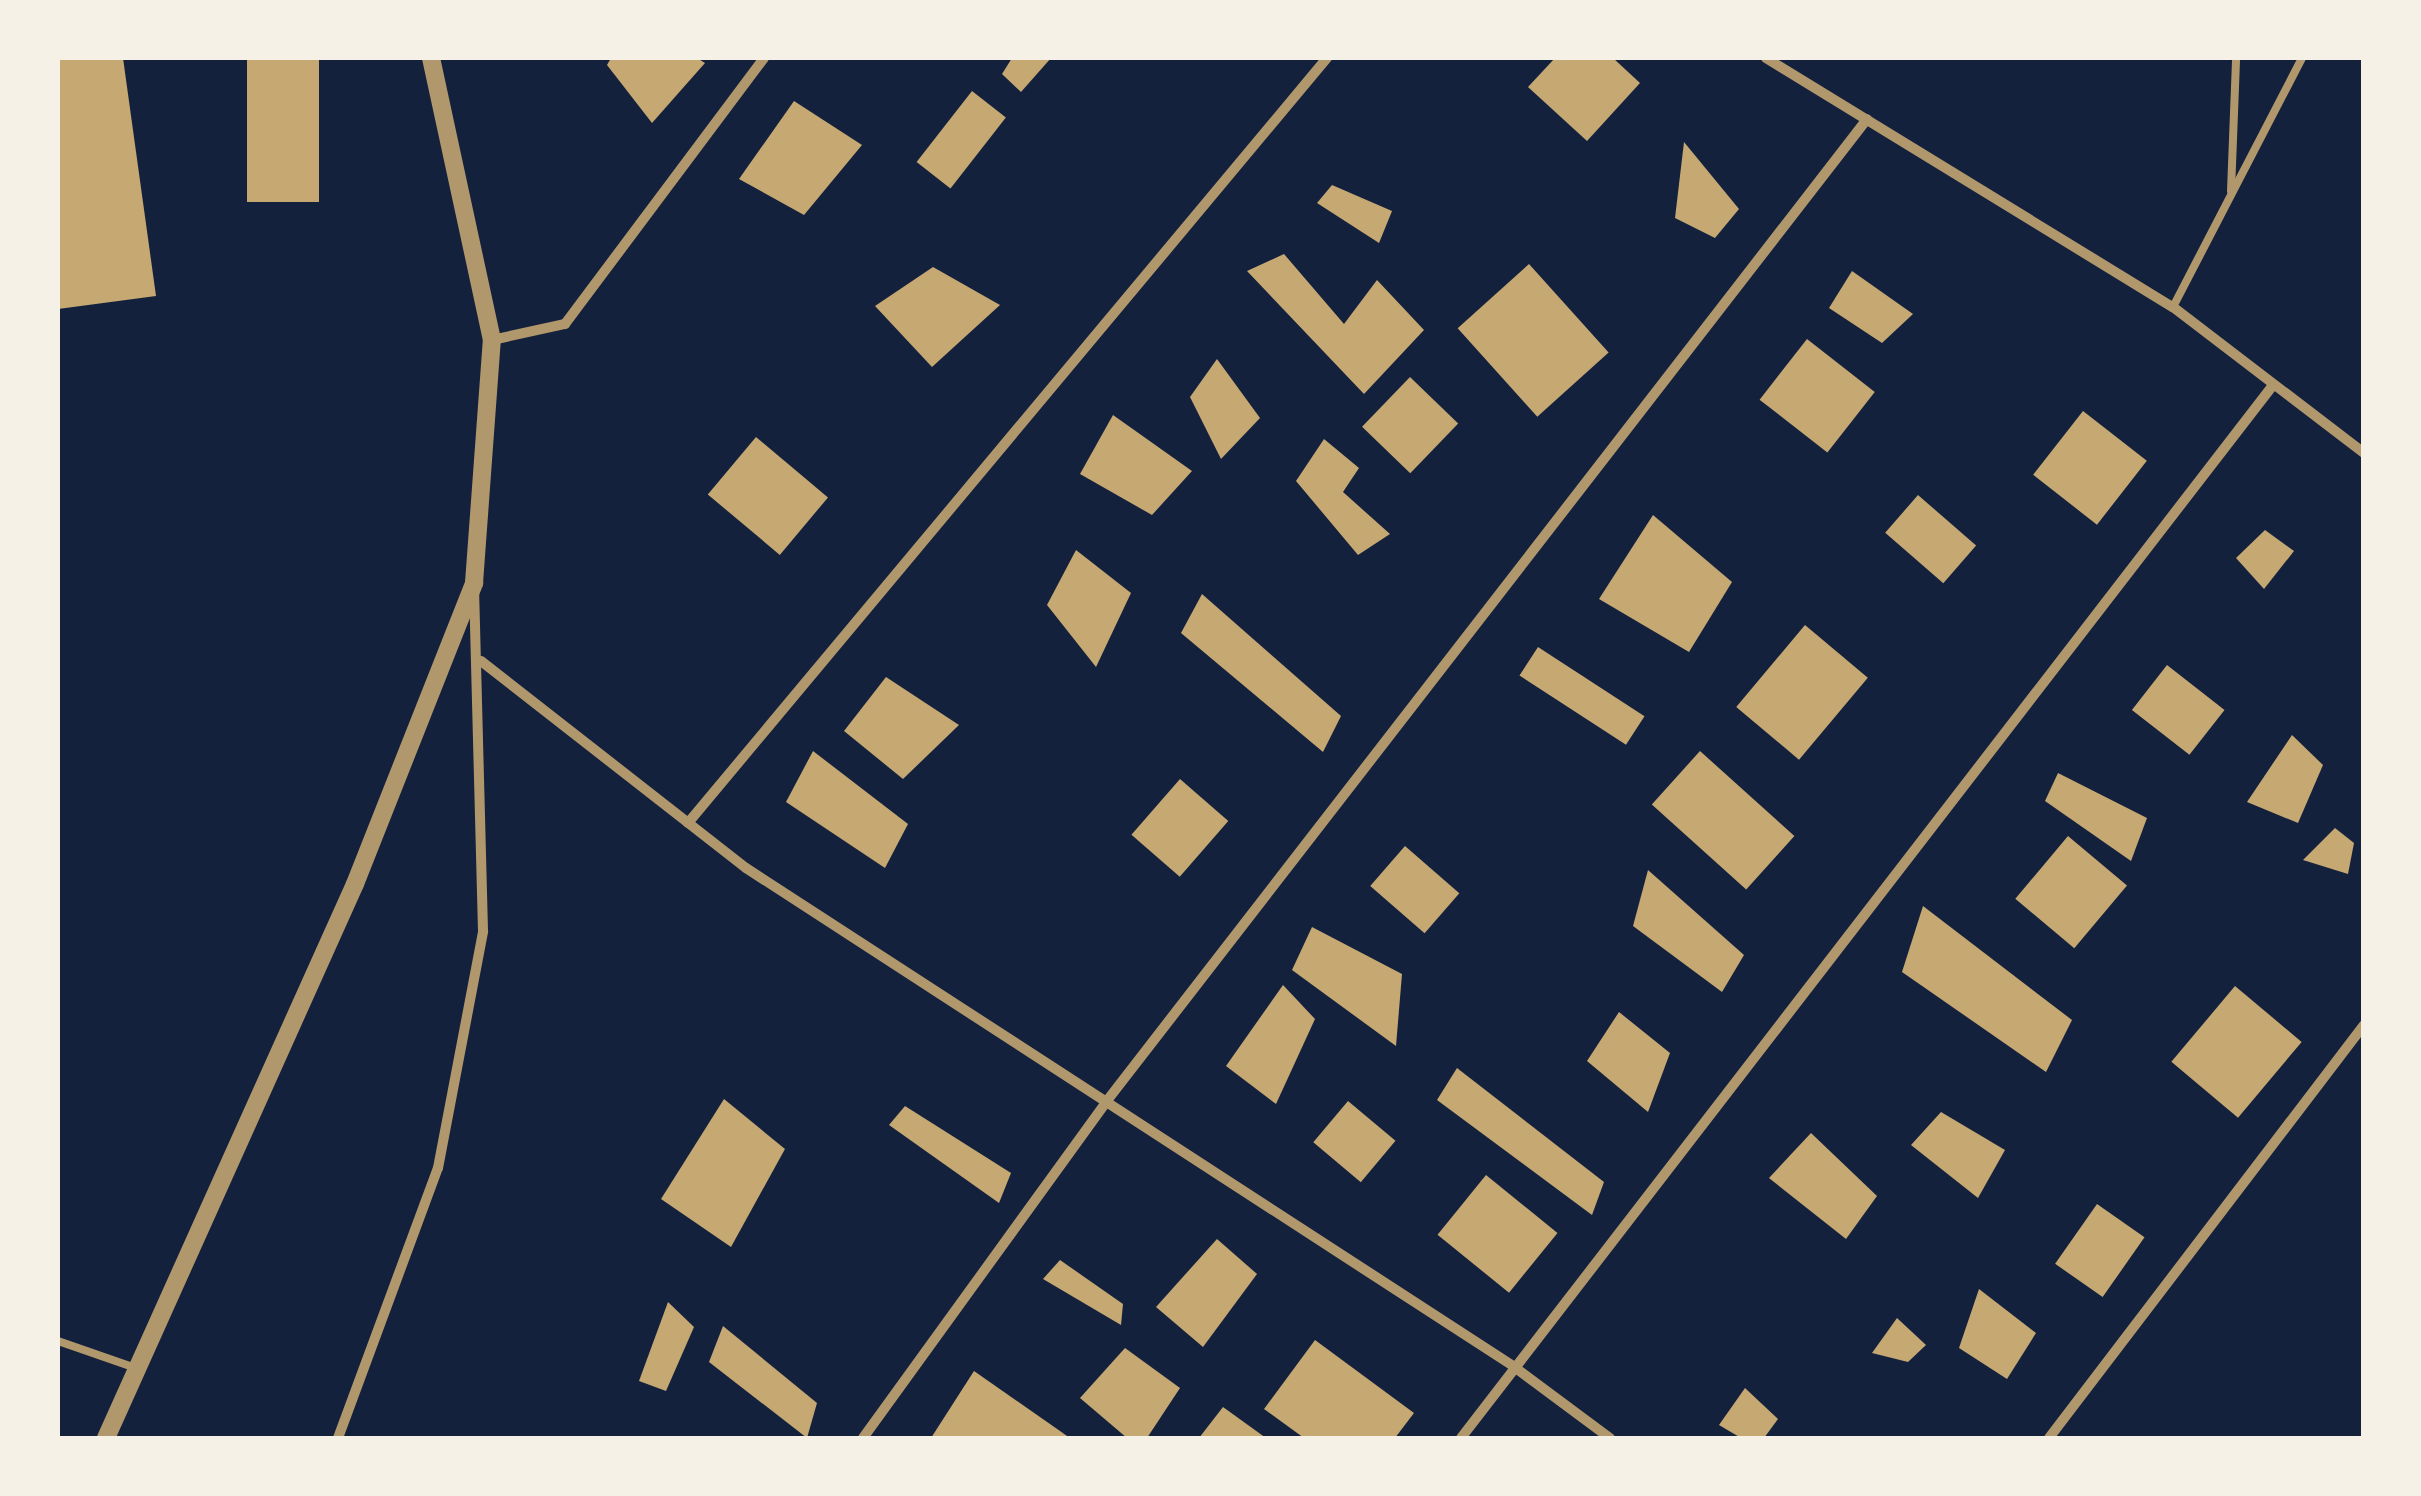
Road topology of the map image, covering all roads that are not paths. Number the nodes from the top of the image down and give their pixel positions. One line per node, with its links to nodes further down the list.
1 (431, 58): 10 (street)
2 (764, 58): 10 (street)
3 (1326, 58): 15 (street)
4 (1766, 58): 7 (street)
5 (2236, 58): 8 (lane)
6 (2302, 58): 8 (lane)
7 (1867, 120): 9 (street); 17 (street)
8 (2230, 196): 9 (lane)
9 (2173, 307): 11 (street)
10 (492, 340): 13 (street)
11 (2272, 385): 12 (street); 19 (street)
12 (2364, 453)
13 (474, 583): 14 (street); 20 (street)
14 (480, 661): 15 (street); 24 (street)
15 (688, 823): 17 (street)
16 (2364, 1025): 28 (street)
17 (1106, 1102): 19 (street); 25 (street)
18 (58, 1341): 20 (lane)
19 (1514, 1366): 26 (street); 27 (street)
20 (136, 1368): 21 (street)
21 (114, 1416): 22 (street); 23 (street)
22 (93, 1438)
23 (106, 1438)
24 (338, 1438)
25 (862, 1438)
26 (1461, 1438)
27 (1610, 1438)
28 (2049, 1438)

